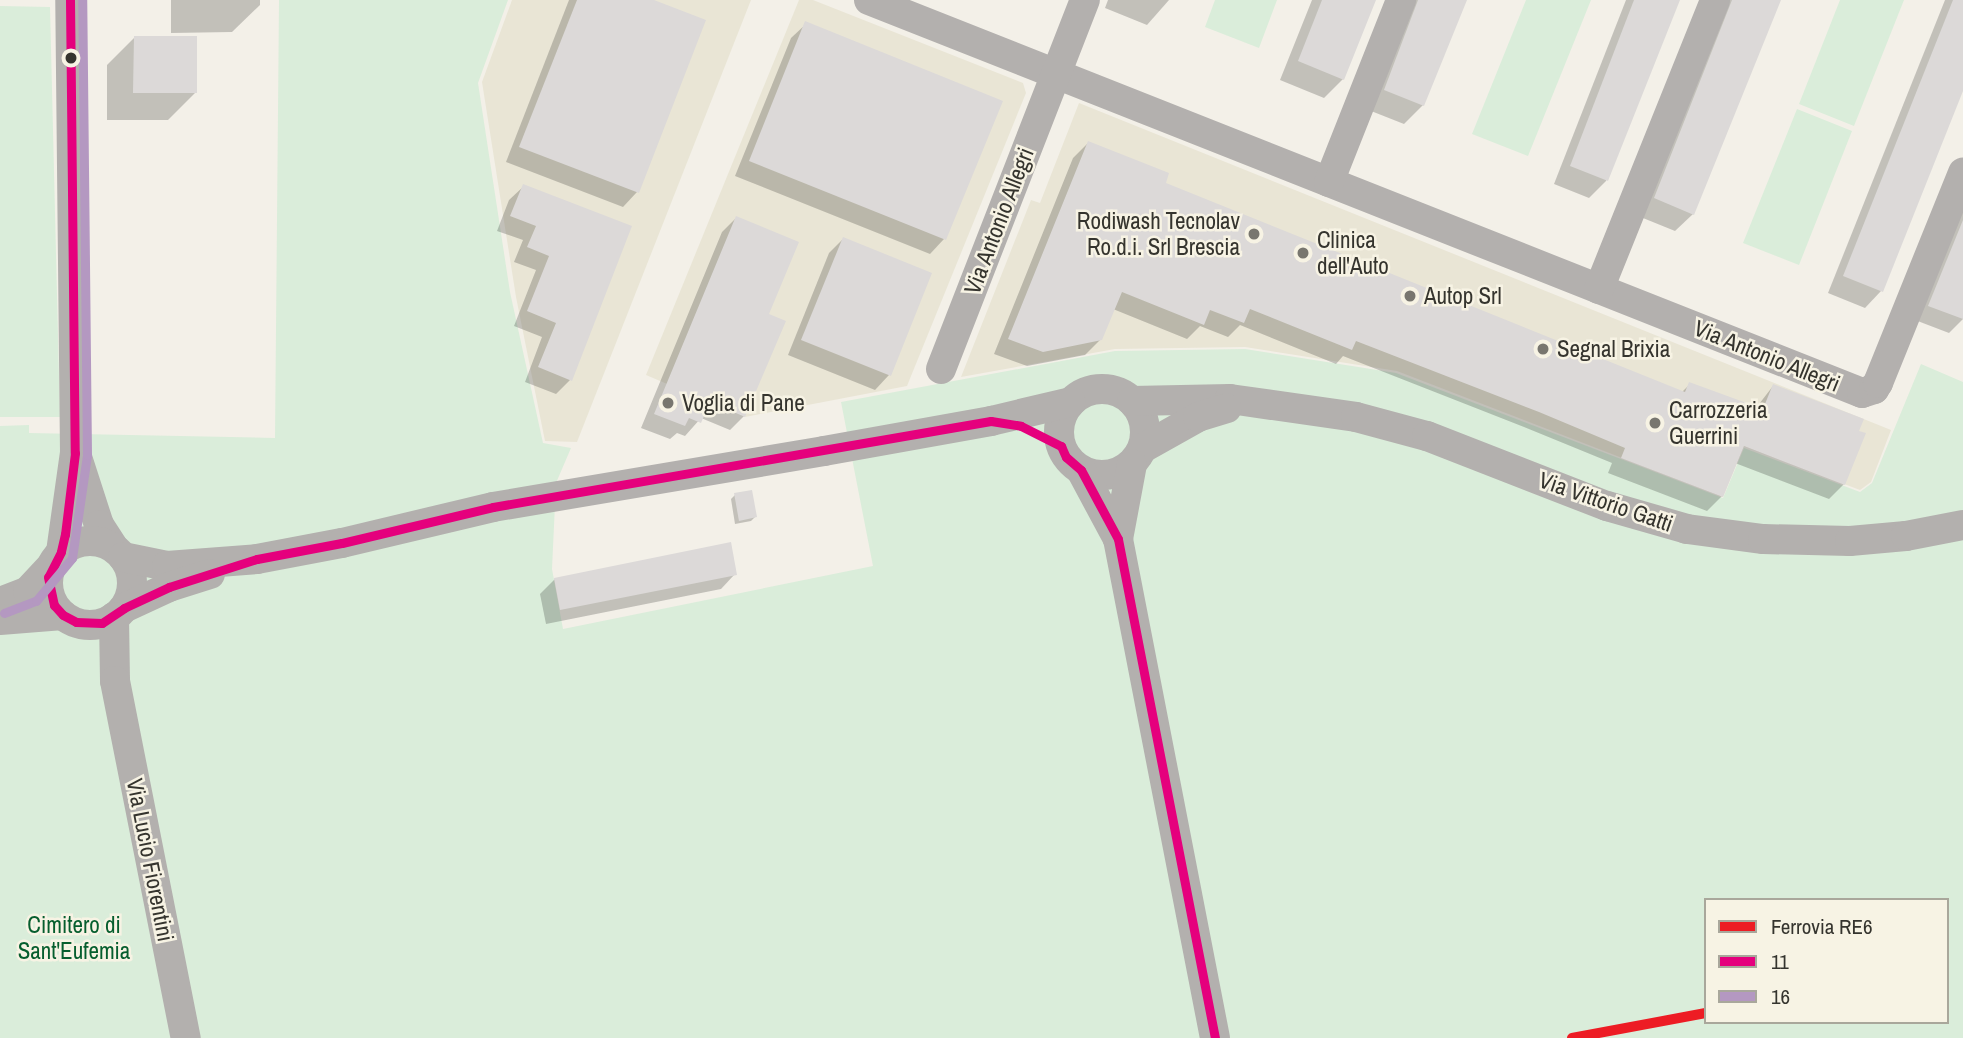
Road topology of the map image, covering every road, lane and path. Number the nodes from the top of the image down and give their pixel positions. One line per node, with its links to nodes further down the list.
1 (70, 0): 16 (street)
2 (869, 0): 6 (street, Via Antonio Allegri)
3 (1084, 0): 6 (street, Via Antonio Allegri)
4 (1401, 0): 8 (street)
5 (1715, 0): 9 (street)
6 (1056, 74): 8 (street, Via Antonio Allegri); 10 (street, Via Antonio Allegri)
7 (1963, 173): 9 (street, Via Antonio Allegri)
8 (1329, 182): 9 (street, Via Antonio Allegri)
9 (1599, 289)
10 (942, 369)
11 (1072, 401): 12 (street, Via Vittorio Gatti); 14 (street, Via Vittorio Gatti); 15 (street)
12 (1132, 401): 13 (street, Via Vittorio Gatti); 17 (street)
13 (1259, 403): 17 (street, Via Vittorio Gatti); 19 (street, Via Vittorio Gatti)
14 (991, 421): 15 (street, Via Vittorio Gatti); 23 (street, Via Vittorio Gatti)
15 (1061, 446): 18 (street, Via Vittorio Gatti)
16 (75, 453): 21 (street); 22 (street)
17 (1138, 456): 18 (street, Via Vittorio Gatti); 20 (street)
18 (1082, 470): 20 (street)
19 (1963, 525)
20 (1118, 539): 30 (street)
21 (119, 553): 22 (street); 23 (street, Via Vittorio Gatti); 25 (street)
22 (57, 558): 24 (street); 26 (street)
23 (257, 559): 25 (street, Via Vittorio Gatti)
24 (0, 602)
25 (119, 613): 26 (street); 28 (street, Via Lucio Fiorentini)
26 (69, 619): 27 (street); 28 (street, Via Lucio Fiorentini)
27 (0, 620)
28 (115, 681): 29 (street, Via Lucio Fiorentini)
29 (186, 1038)
30 (1215, 1038)

